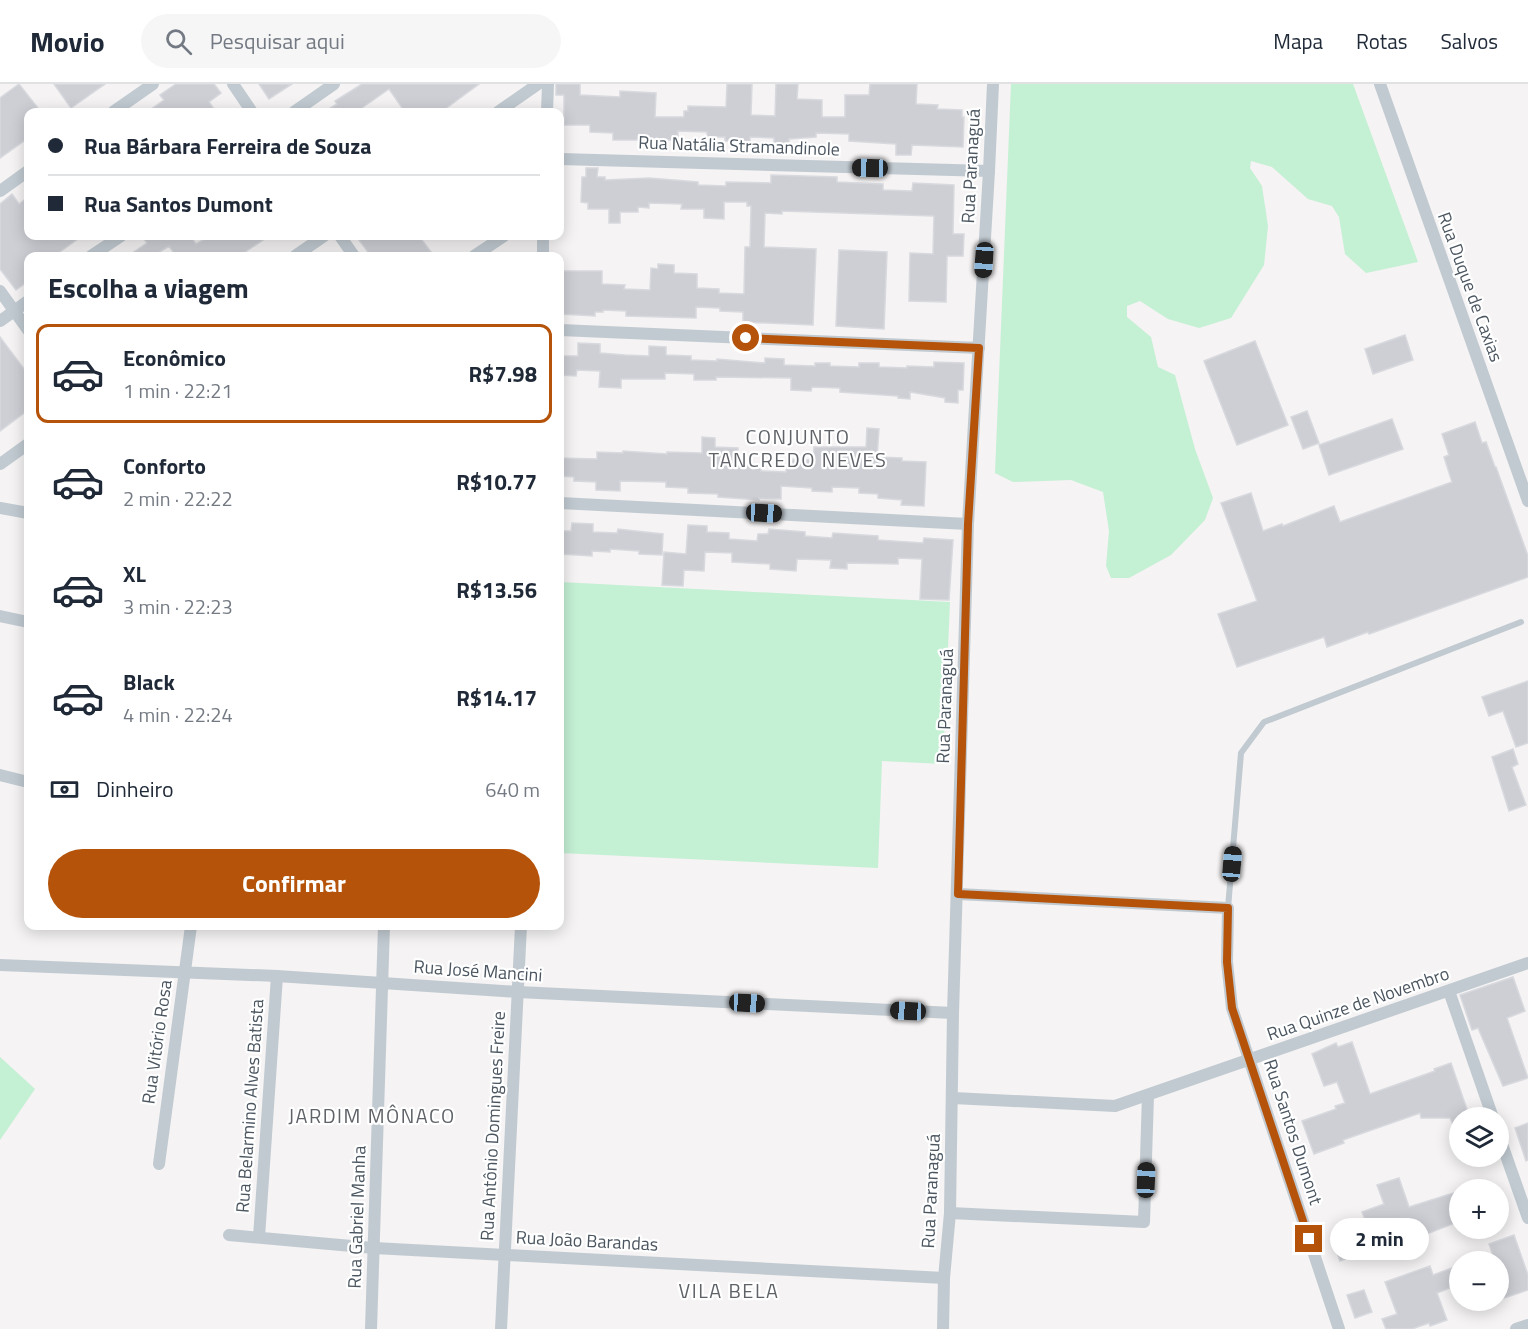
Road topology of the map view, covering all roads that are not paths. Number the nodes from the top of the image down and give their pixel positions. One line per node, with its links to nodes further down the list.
1 (153, 84): 8 (street)
2 (233, 84): 9 (street)
3 (334, 84): 10 (street)
4 (538, 84): 11 (street)
5 (548, 84): 12 (street)
6 (993, 84): 14 (street, Rua Paranaguá)
7 (1380, 84): 32 (street, Rua Duque de Caxias)
8 (119, 108)
9 (249, 108)
10 (300, 108)
11 (504, 108)
12 (547, 108)
13 (564, 159): 14 (street, Rua Natália Stramandinole)
14 (990, 171): 29 (street, Rua Paranaguá)
15 (24, 174): 16 (street)
16 (0, 191)
17 (115, 240): 20 (street)
18 (318, 240): 21 (street)
19 (498, 240): 22 (street)
20 (97, 252)
21 (300, 252)
22 (480, 252)
23 (0, 291): 25 (street)
24 (24, 304): 25 (street)
25 (14, 311): 26 (street); 27 (street)
26 (0, 321)
27 (24, 325)
28 (564, 330): 29 (street)
29 (979, 348): 36 (street, Rua Paranaguá)
30 (24, 447): 31 (street)
31 (0, 464)
32 (1528, 501)
33 (564, 503): 36 (street)
34 (0, 508): 35 (street)
35 (24, 512)
36 (968, 524): 42 (street, Rua Paranaguá)
37 (0, 616): 38 (street)
38 (24, 621)
39 (1521, 622): 43 (lane)
40 (0, 775): 41 (street)
41 (24, 781)
42 (958, 894): 43 (street); 54 (street, Rua Paranaguá)
43 (1228, 908): 55 (street, Rua Santos Dumont)
44 (190, 930): 49 (street, Rua Vitório Rosa)
45 (384, 930): 51 (street, Rua Gabriel Manha)
46 (521, 930): 53 (street, Rua Antônio Domingues Freire)
47 (1528, 963): 52 (street, Rua Quinze de Novembro)
48 (0, 965): 49 (street, Rua José Mancini)
49 (184, 973): 50 (street, Rua José Mancini); 59 (street, Rua Vitório Rosa)
50 (277, 976): 51 (street, Rua José Mancini); 64 (street, Rua Belarmino Alves Batista)
51 (382, 983): 53 (street, Rua José Mancini); 65 (street, Rua Gabriel Manha)
52 (1449, 991): 55 (street, Rua Quinze de Novembro); 58 (street)
53 (518, 992): 54 (street, Rua José Mancini); 66 (street, Rua Antônio Domingues Freire)
54 (953, 1013): 57 (street, Rua Paranaguá)
55 (1250, 1060): 56 (street, Rua Quinze de Novembro); 72 (street, Rua Santos Dumont)
56 (1148, 1095): 57 (street, Rua Quinze de Novembro); 61 (street)
57 (953, 1098): 61 (street, Rua Paranaguá)
58 (1489, 1107)
59 (159, 1164)
60 (1509, 1164): 62 (street)
61 (950, 1214): 67 (street, Rua Paranaguá)
62 (1528, 1218)
63 (229, 1235): 64 (street, Rua João Barandas)
64 (259, 1238): 65 (street, Rua João Barandas)
65 (374, 1248): 66 (street, Rua João Barandas); 69 (street, Rua Gabriel Manha)
66 (504, 1254): 67 (street, Rua João Barandas); 70 (street, Rua Antônio Domingues Freire)
67 (944, 1278): 71 (street, Rua Paranaguá)
68 (1528, 1325): 73 (street)
69 (371, 1329)
70 (501, 1329)
71 (943, 1329)
72 (1339, 1329)
73 (1516, 1329)

